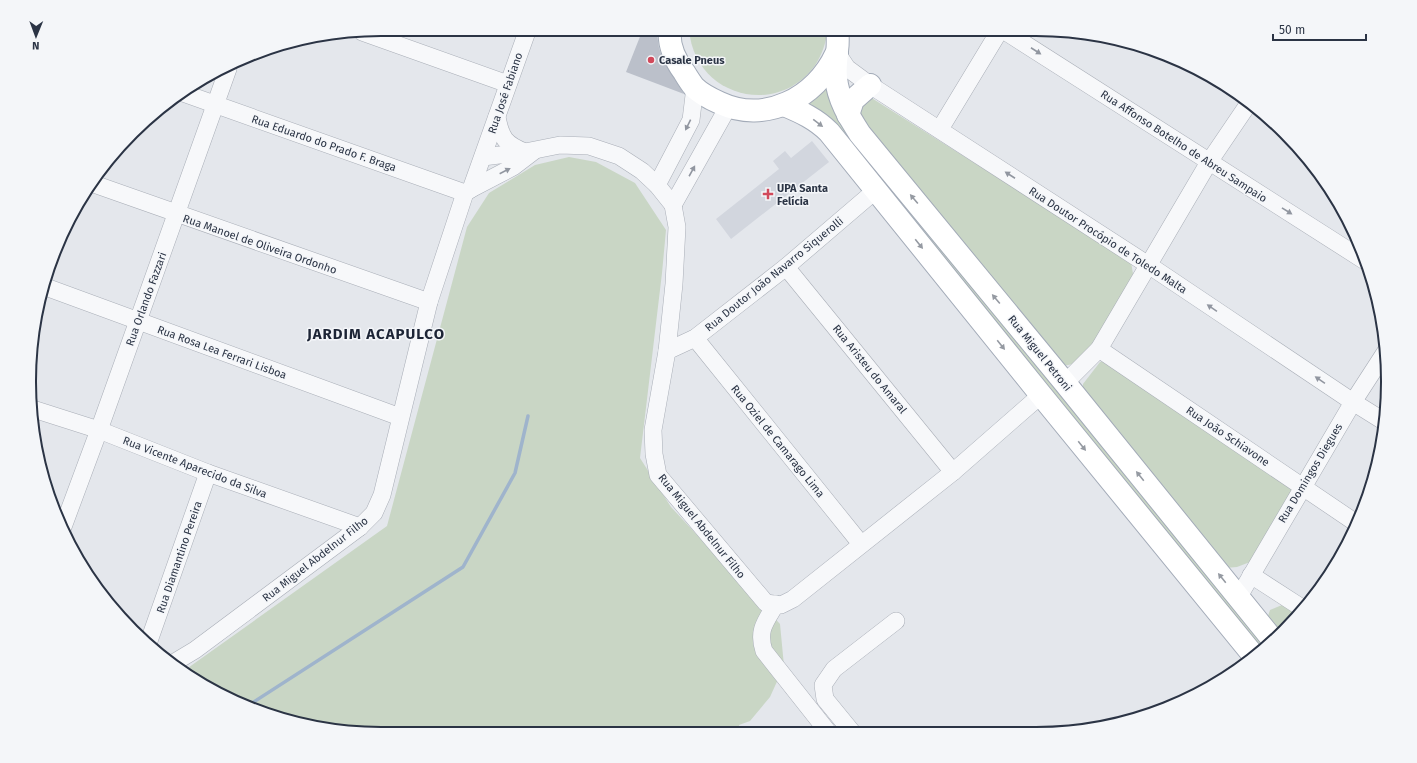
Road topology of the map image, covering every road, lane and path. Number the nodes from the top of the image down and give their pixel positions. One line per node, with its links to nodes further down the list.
1 (374, 36): 9 (street)
2 (525, 36): 9 (street, Rua José Fabiano)
3 (666, 36): 11 (main road)
4 (838, 36): 7 (main road, Rua Miguel Petroni)
5 (997, 36): 19 (street)
6 (1010, 36): 22 (street, Rua Affonso Botelho de Abreu Sampaio, one-way to 22)
7 (837, 53): 10 (street, Rua Doutor Procópio de Toledo Malta); 14 (main road); 17 (main road, Rua Miguel Petroni)
8 (226, 73): 13 (street, Rua Orlando Fazzari)
9 (508, 84): 18 (street, Rua José Fabiano)
10 (870, 85): 17 (main road); 19 (street, Rua Doutor Procópio de Toledo Malta)
11 (695, 87): 15 (main road); 24 (street, one-way to 24)
12 (188, 95): 13 (street, Rua Eduardo do Prado F. Braga)
13 (215, 105): 26 (street, Rua Eduardo do Prado F. Braga); 28 (street, Rua Orlando Fazzari)
14 (784, 105): 15 (main road); 25 (main road, one-way to 25)
15 (728, 107): 27 (street, one-way to 15)
16 (1246, 107): 22 (street)
17 (848, 116): 39 (main road, Rua Miguel Petroni, one-way to 17)
18 (497, 117): 20 (street); 21 (street, Rua José Fabiano)
19 (940, 129): 30 (street, Rua Doutor Procópio de Toledo Malta, one-way to 19)
20 (531, 150): 21 (street, Rua Miguel Abdelnur Filho); 24 (street, Rua Miguel Abdelnur Filho); 26 (street, Rua Miguel Abdelnur Filho, one-way to 20)
21 (483, 157): 26 (street, Rua Miguel Abdelnur Filho)
22 (1209, 162): 29 (street, Rua Affonso Botelho de Abreu Sampaio, one-way to 29); 30 (street)
23 (97, 185): 28 (street, Rua Manoel de Oliveira Ordonho)
24 (657, 185): 27 (street, Rua Miguel Abdelnur Filho)
25 (876, 190): 31 (street, Rua Doutor João Navarro Siquerolli); 40 (main road, one-way to 40)
26 (468, 191): 33 (street, Rua Miguel Abdelnur Filho)
27 (673, 205): 37 (street, Rua Miguel Abdelnur Filho)
28 (176, 214): 33 (street, Rua Manoel de Oliveira Ordonho); 34 (street, Rua Orlando Fazzari)
29 (1358, 256)
30 (1148, 265): 36 (street); 41 (street, Rua Doutor Procópio de Toledo Malta, one-way to 30)
31 (786, 267): 35 (street, Rua Doutor João Navarro Siquerolli); 47 (street, Rua Aristeu do Amaral)
32 (49, 288): 34 (street, Rua Rosa Lea Ferrari Lisboa)
33 (429, 302): 43 (street, Rua Miguel Abdelnur Filho)
34 (138, 321): 43 (street, Rua Rosa Lea Ferrari Lisboa); 45 (street, Rua Orlando Fazzari)
35 (695, 338): 37 (street, Rua Doutor João Navarro Siquerolli); 52 (street, Rua Oziel de Camarago Lima)
36 (1099, 349): 39 (street); 48 (street, Rua João Schiavone)
37 (667, 351): 55 (street, Rua Miguel Abdelnur Filho)
38 (1380, 360): 41 (street, Rua Domingos Diegues)
39 (1065, 383): 54 (main road, Rua Miguel Petroni, one-way to 39)
40 (1040, 395): 47 (street); 60 (main road, one-way to 60)
41 (1353, 402): 44 (street, Rua Doutor Procópio de Toledo Malta); 48 (street, Rua Domingos Diegues)
42 (38, 410): 45 (street, Rua Vicente Aparecido da Silva)
43 (400, 417): 51 (street, Rua Miguel Abdelnur Filho)
44 (1379, 418)
45 (99, 430): 46 (street, Rua Vicente Aparecido da Silva); 50 (street, Rua Orlando Fazzari)
46 (208, 472): 51 (street, Rua Vicente Aparecido da Silva); 59 (street, Rua Diamantino Pereira)
47 (953, 472): 52 (street)
48 (1302, 487): 49 (street, Rua João Schiavone); 53 (street, Rua Domingos Diegues)
49 (1352, 520)
50 (65, 521)
51 (360, 527): 61 (street, Rua Miguel Abdelnur Filho)
52 (861, 544): 55 (street)
53 (1251, 575): 54 (street, Rua Domingos Diegues); 56 (street)
54 (1238, 598): 58 (main road, Rua Miguel Petroni)
55 (776, 604): 62 (street)
56 (1298, 605)
57 (896, 621): 63 (street)
58 (1269, 635)
59 (150, 638)
60 (1251, 652)
61 (178, 660)
62 (824, 727)
63 (848, 727)

